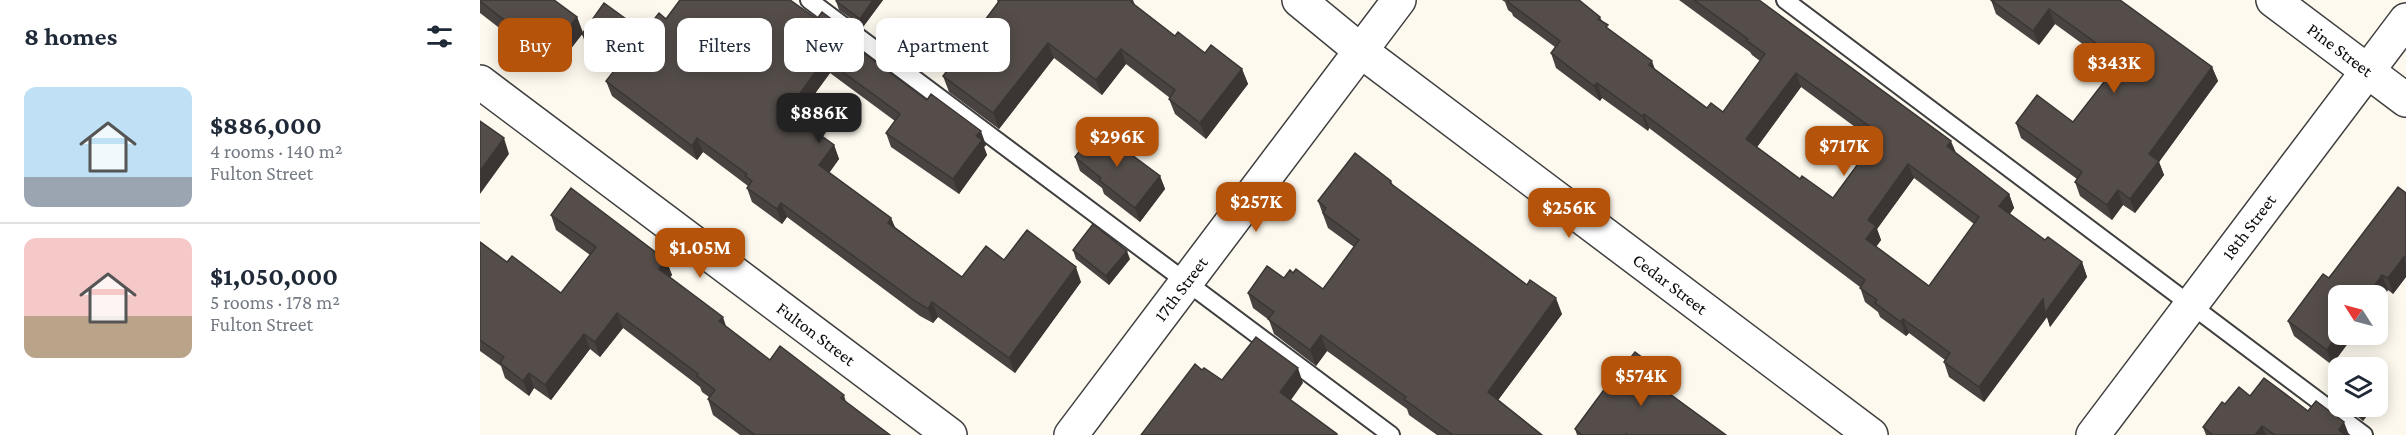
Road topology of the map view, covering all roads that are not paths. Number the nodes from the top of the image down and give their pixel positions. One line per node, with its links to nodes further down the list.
1 (809, 0): 11 (lane)
2 (1299, 0): 7 (street, Cedar Street)
3 (1399, 0): 7 (street, 17th Street)
4 (1785, 0): 12 (lane)
5 (2273, 0): 8 (street, Pine Street)
6 (2406, 20): 8 (street, 18th Street)
7 (1361, 51): 11 (street, 17th Street); 16 (street, Cedar Street)
8 (2367, 71): 10 (street, Pine Street); 12 (street, 18th Street)
9 (480, 82): 13 (street, Fulton Street)
10 (2406, 100)
11 (1186, 282): 14 (street, 17th Street); 15 (lane)
12 (2190, 305): 17 (street, 18th Street); 18 (lane)
13 (950, 435)
14 (1071, 435)
15 (1391, 435)
16 (1871, 435)
17 (2093, 435)
18 (2364, 435)

